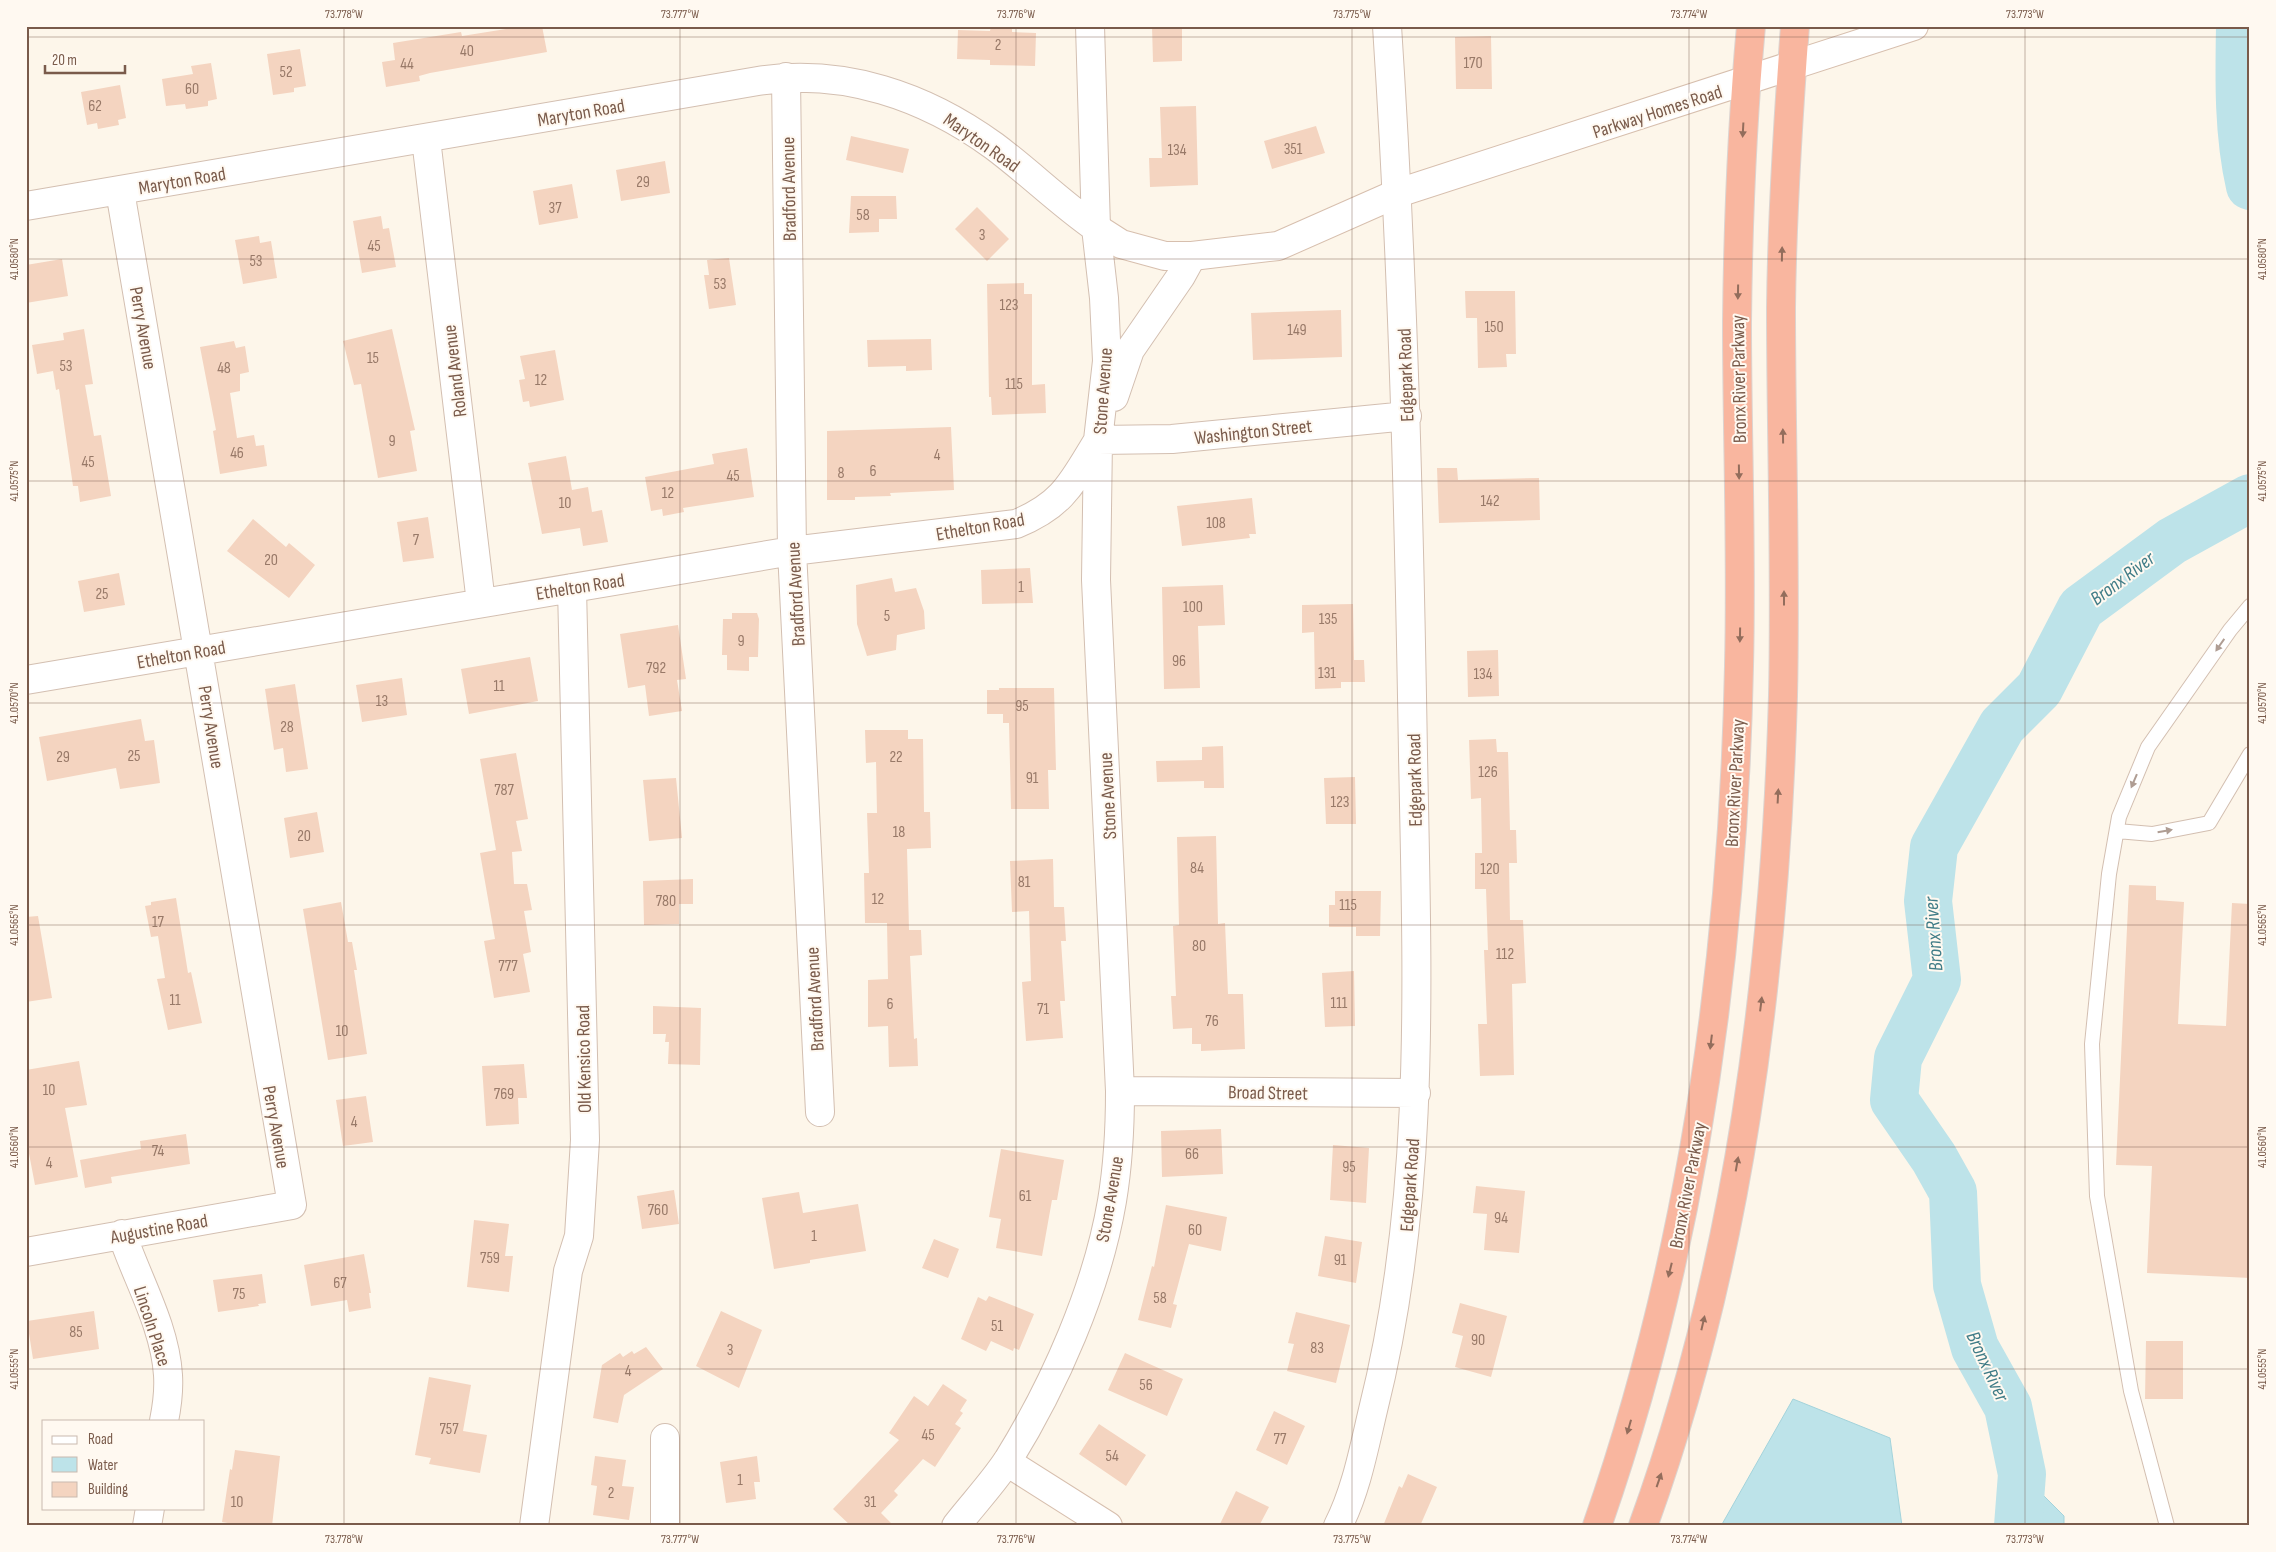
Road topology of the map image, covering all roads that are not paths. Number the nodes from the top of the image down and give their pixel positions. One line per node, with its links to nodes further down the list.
1 (1090, 26): 13 (street, Stone Avenue)
2 (1387, 26): 11 (street, Edgepark Road)
3 (1751, 26): 8 (highway, Bronx River Parkway)
4 (1795, 26): 6 (highway)
5 (1914, 26): 6 (street, Parkway Homes Road)
6 (1792, 66): 8 (street, Parkway Homes Road); 42 (highway, one-way to 6)
7 (786, 77): 9 (street, Maryton Road); 13 (street, Maryton Road); 17 (street, Bradford Avenue)
8 (1747, 82): 11 (street, Parkway Homes Road); 41 (highway, Bronx River Parkway, one-way to 41)
9 (426, 139): 10 (street, Maryton Road); 19 (street, Roland Avenue)
10 (120, 191): 12 (street, Maryton Road); 21 (street, Perry Avenue)
11 (1398, 193): 14 (street, Parkway Homes Road); 15 (street, Edgepark Road)
12 (26, 206)
13 (1096, 228): 14 (street, Maryton Road); 16 (street, Stone Avenue)
14 (1192, 256): 16 (street)
15 (1407, 416): 16 (street, Washington Street); 26 (street, Edgepark Road)
16 (1098, 440): 17 (street, Ethelton Road); 25 (street, Stone Avenue)
17 (792, 551): 18 (street, Ethelton Road); 27 (street, Bradford Avenue)
18 (572, 588): 19 (street, Ethelton Road); 36 (street, Old Kensico Road)
19 (481, 603): 21 (street, Ethelton Road)
20 (2250, 606): 24 (lane, one-way to 24)
21 (200, 651): 22 (street, Ethelton Road); 28 (street, Perry Avenue)
22 (26, 680)
23 (2250, 754): 24 (lane, one-way to 23)
24 (2117, 831): 43 (lane)
25 (1120, 1091): 26 (street, Broad Street); 33 (street, Stone Avenue)
26 (1416, 1094): 40 (street, Edgepark Road)
27 (820, 1112)
28 (292, 1205): 29 (street, Augustine Road)
29 (122, 1234): 30 (street, Augustine Road); 31 (street, Lincoln Place)
30 (26, 1252)
31 (164, 1420)
32 (665, 1438): 37 (street)
33 (1007, 1462): 38 (street, Stone Avenue); 39 (street)
34 (150, 1510): 35 (street)
35 (147, 1526)
36 (534, 1526)
37 (665, 1526)
38 (956, 1526)
39 (1108, 1526)
40 (1338, 1526)
41 (1597, 1526)
42 (1643, 1526)
43 (2167, 1526)

